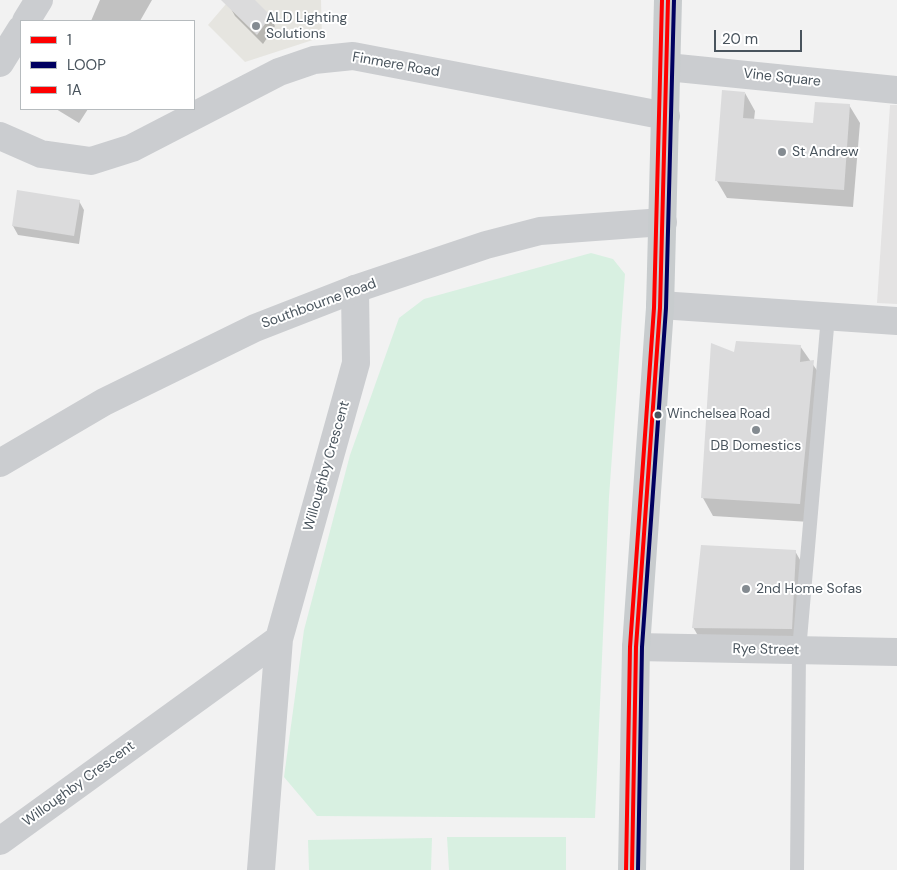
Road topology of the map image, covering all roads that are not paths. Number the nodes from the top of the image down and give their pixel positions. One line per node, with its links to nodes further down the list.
1 (39, 0): 3 (street)
2 (668, 0): 6 (main road)
3 (27, 20)
4 (20, 31): 5 (street)
5 (0, 63)
6 (667, 67): 7 (street, Vine Square); 8 (main road)
7 (897, 90)
8 (666, 116): 9 (street, Finmere Road); 10 (main road)
9 (0, 136)
10 (664, 222): 11 (street, Southbourne Road); 12 (main road)
11 (355, 289): 15 (street, Southbourne Road); 16 (street, Willoughby Crescent)
12 (660, 305): 13 (street); 17 (main road)
13 (828, 316): 14 (street); 18 (lane)
14 (897, 321)
15 (0, 463)
16 (278, 639): 20 (street, Willoughby Crescent); 21 (street, Willoughby Crescent)
17 (636, 647): 18 (street, Rye Street); 22 (main road)
18 (799, 651): 19 (street, Rye Street); 23 (lane)
19 (897, 652)
20 (0, 841)
21 (262, 870)
22 (632, 870)
23 (797, 870)

